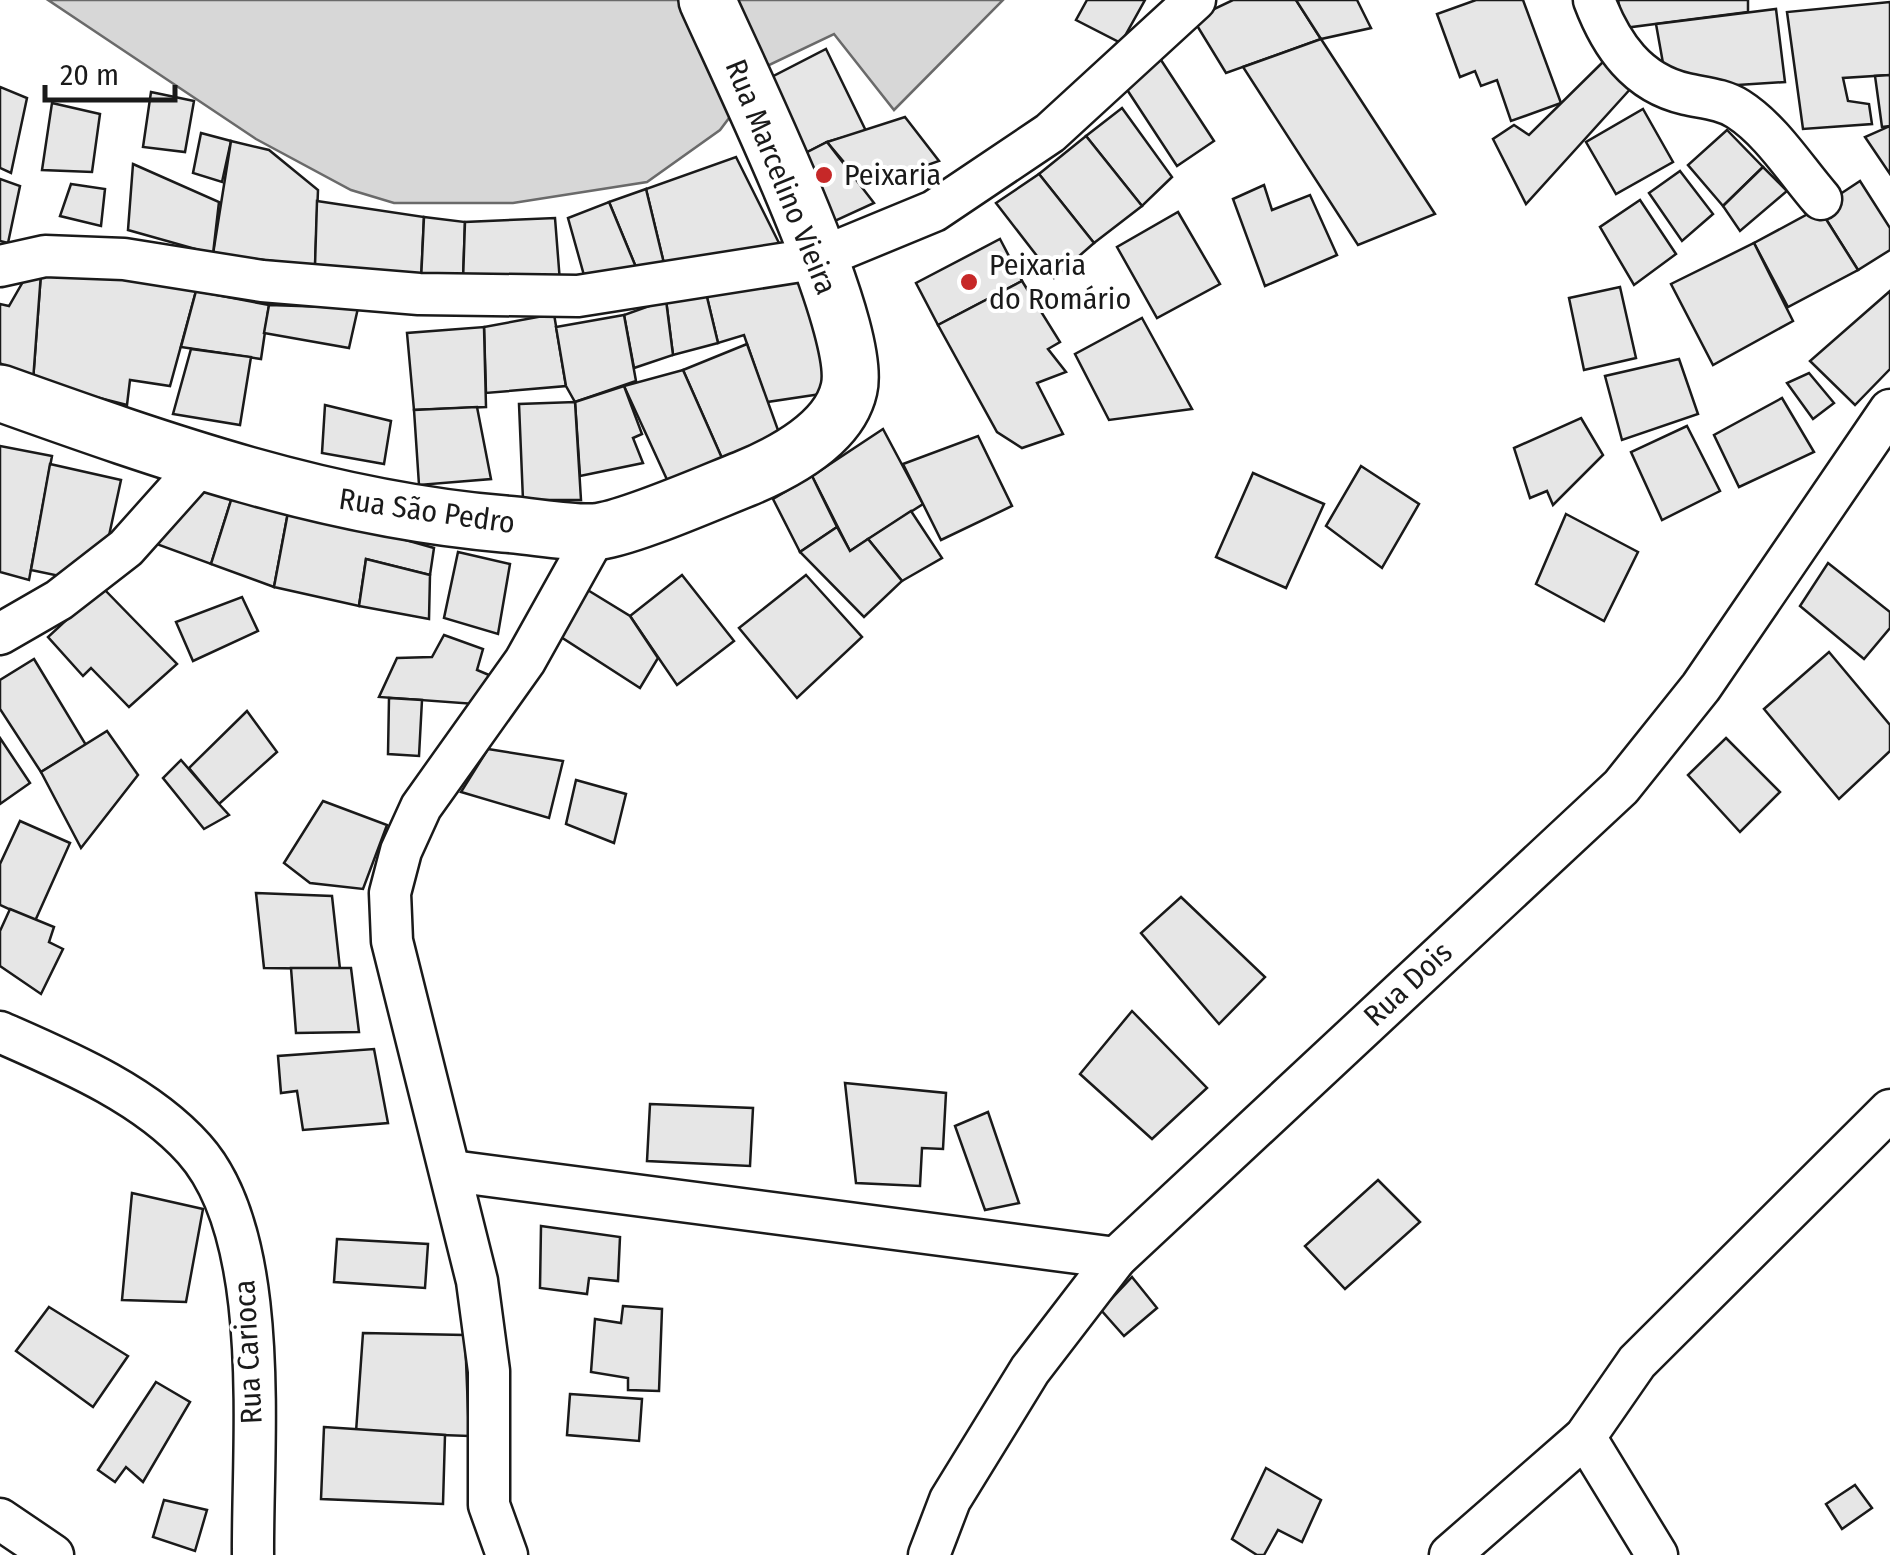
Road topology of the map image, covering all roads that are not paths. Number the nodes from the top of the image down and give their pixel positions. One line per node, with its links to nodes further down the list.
1 (707, 0): 5 (street, Rua Marcelino Vieira)
2 (1195, 0): 5 (street)
3 (1594, 0): 4 (street)
4 (1820, 199)
5 (820, 258): 6 (street); 9 (street, Rua Marcelino Vieira)
6 (0, 266)
7 (0, 393): 10 (street, Rua São Pedro)
8 (1890, 410): 16 (street, Rua Dois)
9 (839, 413): 11 (street, Rua São Pedro)
10 (201, 464): 11 (street, Rua São Pedro); 12 (street)
11 (597, 532): 15 (street)
12 (0, 634)
13 (0, 1032): 20 (street, Rua Carioca)
14 (1890, 1110): 17 (street)
15 (452, 1170): 16 (street); 21 (street)
16 (1116, 1258): 22 (street, Rua Dois)
17 (1586, 1438): 23 (street); 24 (street)
18 (0, 1520): 19 (street)
19 (54, 1555)
20 (253, 1555)
21 (507, 1555)
22 (929, 1555)
23 (1450, 1555)
24 (1657, 1555)

